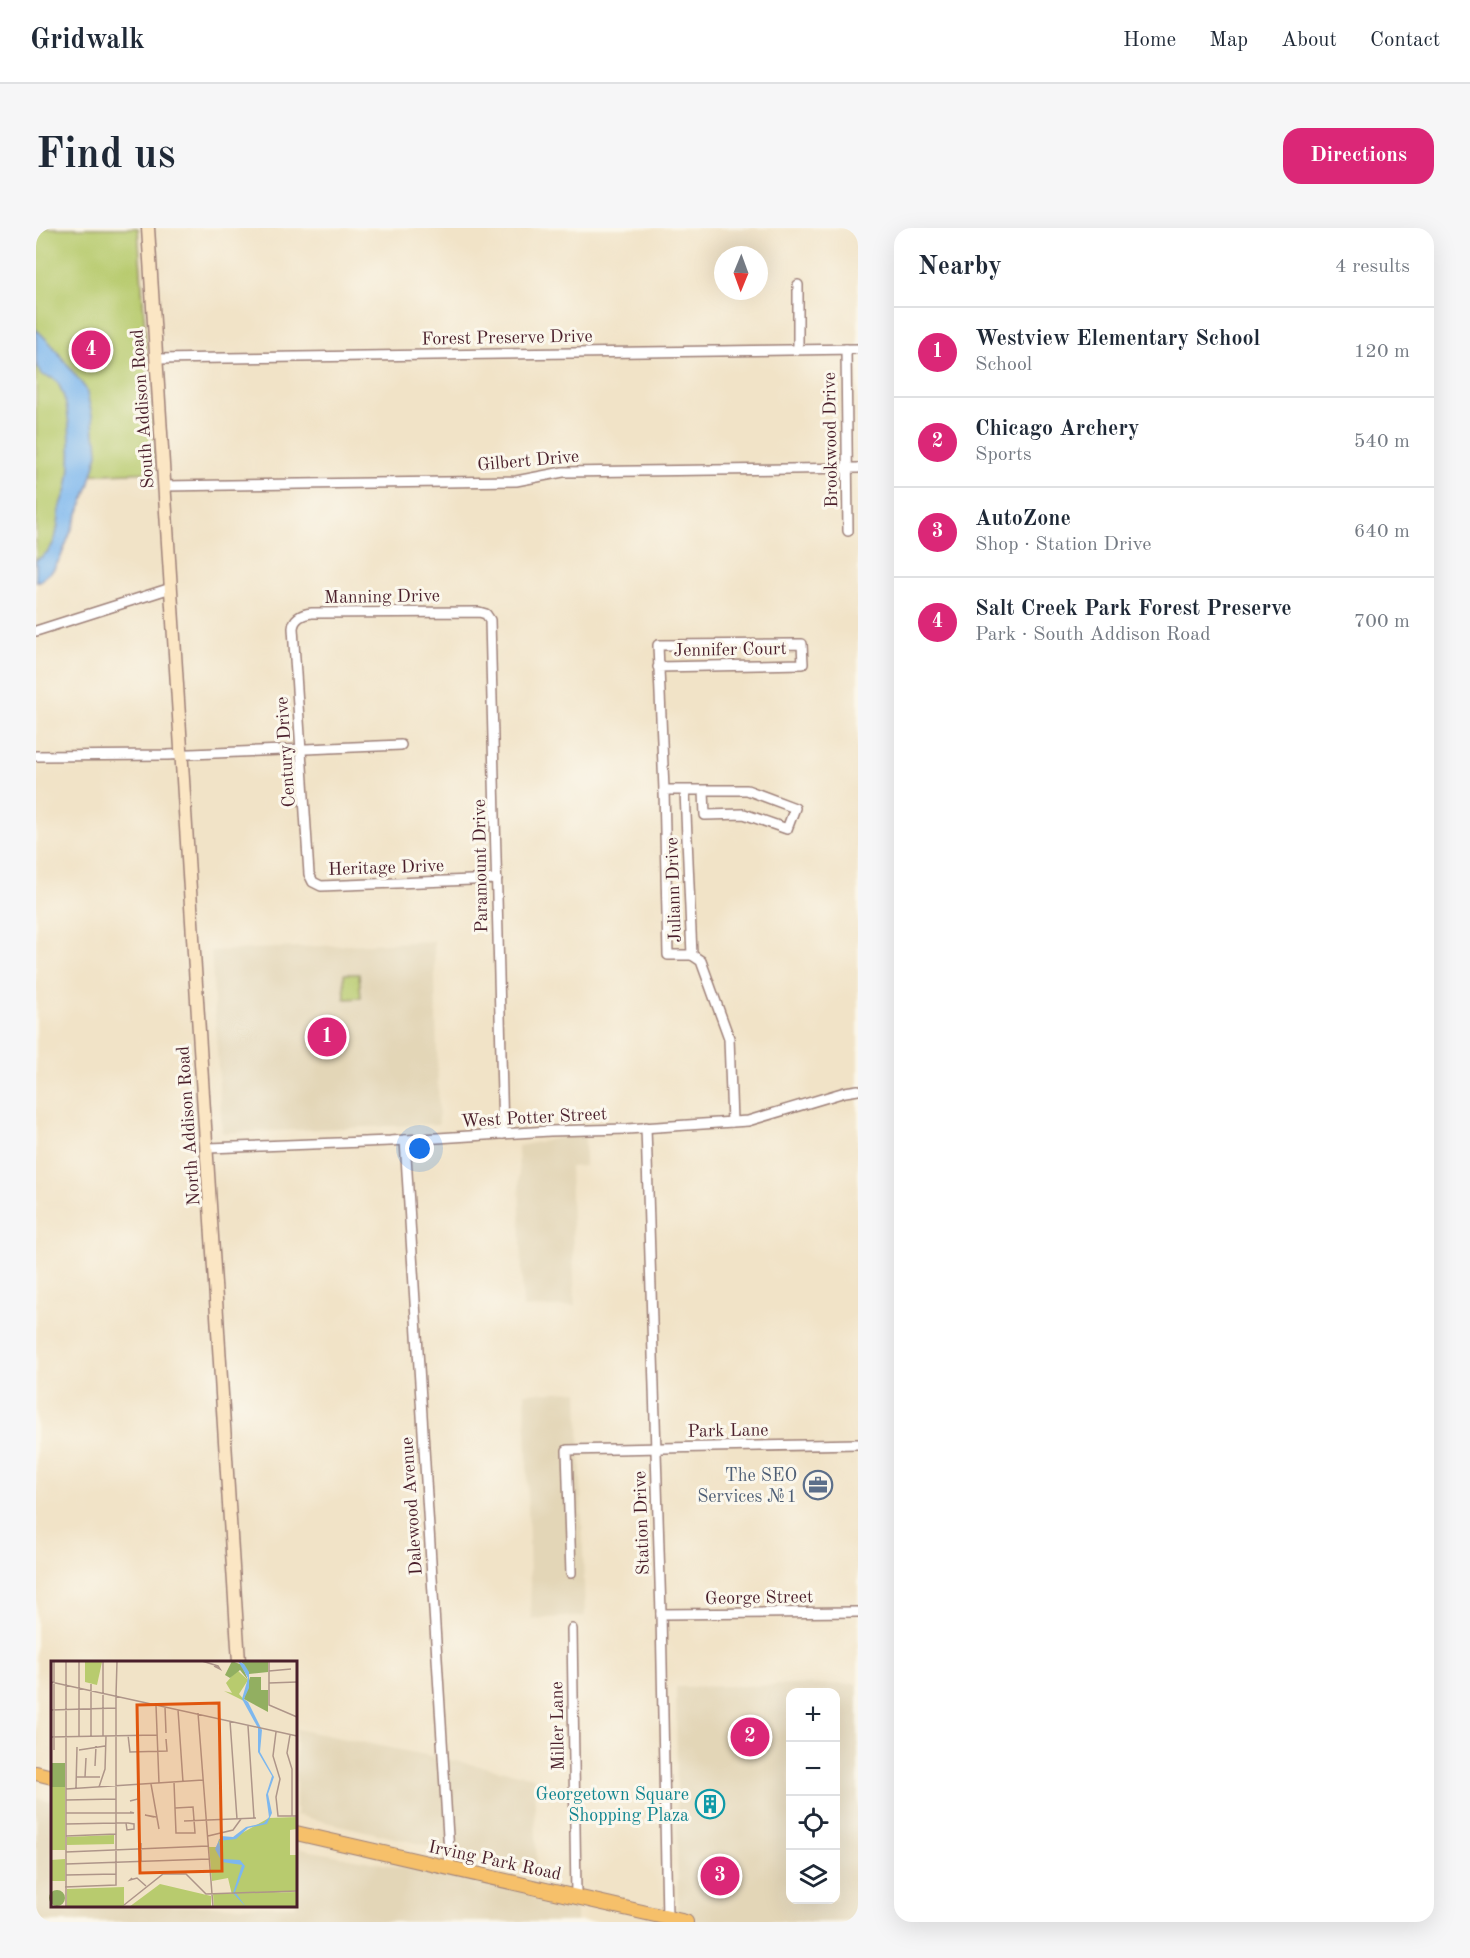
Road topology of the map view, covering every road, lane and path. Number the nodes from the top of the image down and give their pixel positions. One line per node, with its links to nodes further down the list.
1 (148, 228): 6 (street, South Addison Road)
2 (798, 285): 3 (street)
3 (798, 349): 4 (street, Forest Preserve Drive); 6 (street, Forest Preserve Drive)
4 (846, 349): 5 (street, Forest Preserve Drive); 7 (street, Brookwood Drive)
5 (858, 349)
6 (156, 359): 9 (street, South Addison Road)
7 (847, 468): 8 (street, Gilbert Drive); 9 (street, Gilbert Drive); 10 (street, Brookwood Drive)
8 (858, 468)
9 (165, 486): 11 (street, South Addison Road)
10 (848, 531)
11 (171, 588): 14 (street); 18 (street, North Addison Road)
12 (470, 612): 13 (street, Manning Drive); 23 (street, Paramount Drive)
13 (295, 620): 17 (street, Century Drive)
14 (36, 631)
15 (658, 667): 15 (street, Jennifer Court); 20 (street)
16 (401, 745): 17 (street)
17 (301, 749): 18 (street); 24 (street, Century Drive)
18 (183, 754): 19 (street); 31 (street, North Addison Road)
19 (36, 756)
20 (664, 790): 21 (street); 25 (street)
21 (685, 791): 22 (street); 25 (street, Juliann Drive)
22 (704, 791): 22 (street)
23 (497, 879): 24 (street, Heritage Drive); 29 (street, Paramount Drive)
24 (313, 882)
25 (692, 955): 27 (street, Juliann Drive)
26 (858, 1090): 27 (street, West Potter Street)
27 (732, 1122): 28 (street, West Potter Street)
28 (646, 1127): 29 (street, West Potter Street); 33 (street, Station Drive)
29 (503, 1134): 30 (street, West Potter Street)
30 (405, 1140): 31 (street, West Potter Street); 42 (street, Dalewood Avenue)
31 (208, 1148): 38 (street, North Addison Road)
32 (858, 1444): 33 (street, Park Lane)
33 (656, 1448): 34 (street, Park Lane); 36 (street, Station Drive)
34 (571, 1573)
35 (858, 1612): 36 (street, George Street)
36 (661, 1614): 44 (street, Station Drive)
37 (572, 1629): 43 (street, Miller Lane)
38 (239, 1661)
39 (36, 1773): 40 (main road)
40 (51, 1777)
41 (297, 1833): 42 (main road, Irving Park Road)
42 (450, 1869): 43 (main road, Irving Park Road)
43 (576, 1895): 44 (main road, Irving Park Road)
44 (667, 1918): 45 (main road, Irving Park Road)
45 (686, 1922)

